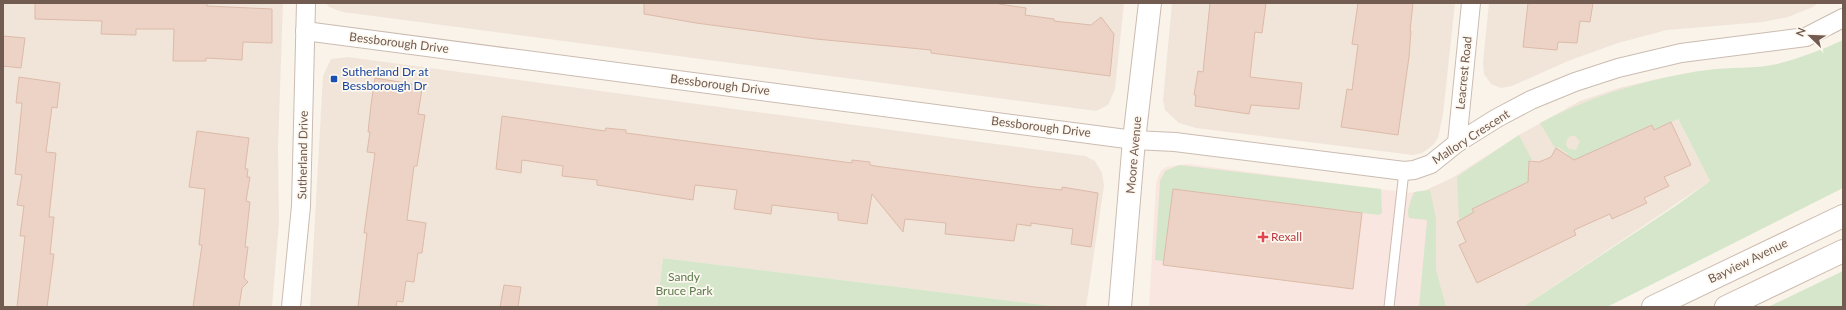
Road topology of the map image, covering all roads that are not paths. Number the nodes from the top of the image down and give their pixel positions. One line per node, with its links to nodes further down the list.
1 (306, 3): 5 (street, Sutherland Drive)
2 (1150, 3): 6 (main road, Moore Avenue)
3 (1471, 3): 7 (street, Leacrest Road)
4 (1843, 18): 7 (street, Mallory Crescent)
5 (305, 31): 6 (street, Bessborough Drive); 11 (street, Sutherland Drive)
6 (1134, 140): 8 (street, Mallory Crescent); 12 (main road, Moore Avenue)
7 (1457, 143): 8 (street, Mallory Crescent)
8 (1404, 171): 13 (lane)
9 (1843, 216): 14 (main road, Bayview Avenue)
10 (1843, 251): 15 (main road)
11 (291, 307)
12 (1120, 307)
13 (1389, 307)
14 (1653, 307)
15 (1726, 307)

